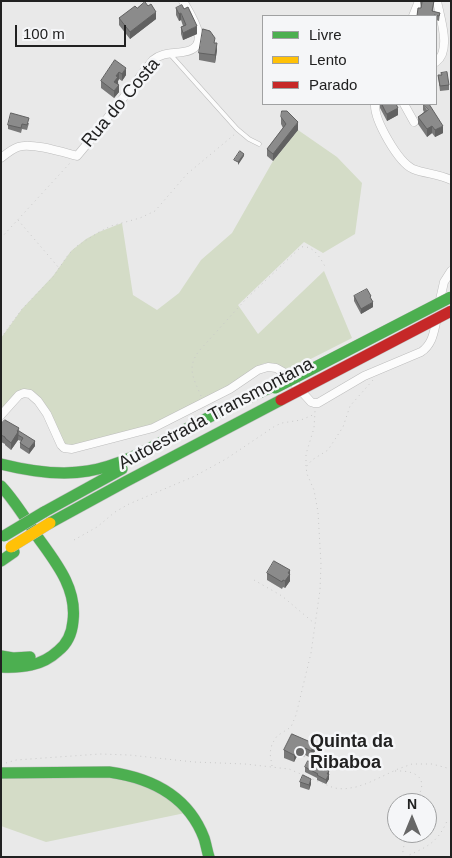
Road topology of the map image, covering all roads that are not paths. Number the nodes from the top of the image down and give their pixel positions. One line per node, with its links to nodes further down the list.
1 (183, 1): 5 (street, Rua do Costa)
2 (419, 1): 4 (street)
3 (437, 1): 6 (street)
4 (414, 15)
5 (169, 53): 10 (lane); 11 (street, Rua do Costa)
6 (437, 61)
7 (375, 105): 12 (street)
8 (405, 105): 9 (street)
9 (414, 122)
10 (259, 144)
11 (1, 158)
12 (451, 180)
13 (451, 271): 17 (street)
14 (451, 296): 16 (main road, Autoestrada Transmontana, bridge)
15 (451, 311): 22 (main road, Autoestrada Transmontana, bridge)
16 (275, 387): 18 (main road); 21 (main road, Autoestrada Transmontana, bridge)
17 (1, 415)
18 (1, 464)
19 (1, 486): 26 (main road)
20 (1, 496): 25 (main road)
21 (3, 537)
22 (13, 550): 23 (main road, Autoestrada Transmontana); 24 (main road)
23 (1, 554)
24 (1, 561)
25 (1, 656)
26 (1, 667)
27 (2, 769): 28 (main road)
28 (208, 857)

